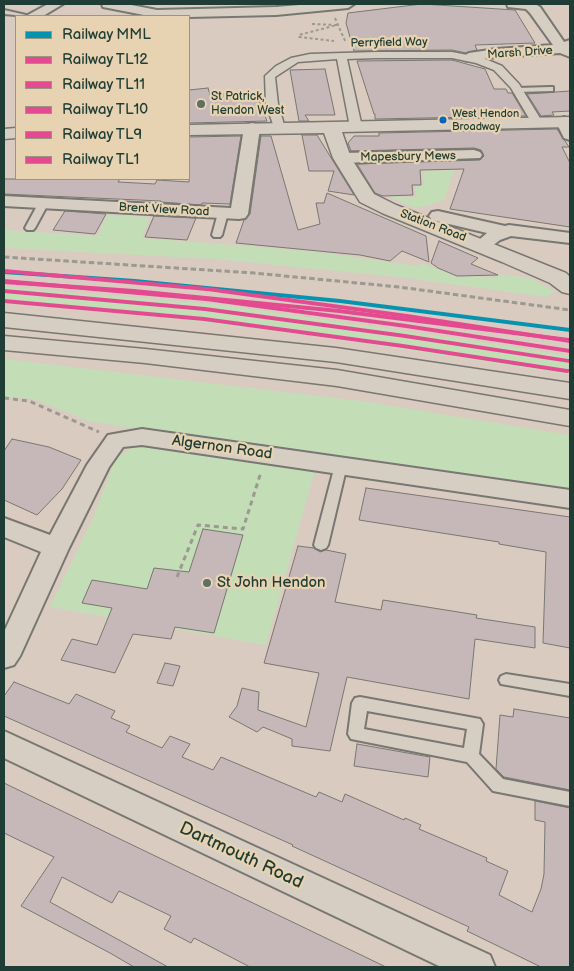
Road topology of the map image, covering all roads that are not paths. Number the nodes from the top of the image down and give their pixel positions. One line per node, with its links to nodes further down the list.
1 (57, 4): 8 (street)
2 (108, 4): 3 (street)
3 (348, 4)
4 (513, 4): 10 (street)
5 (4, 12): 6 (lane)
6 (13, 14): 7 (lane); 9 (lane)
7 (18, 15)
8 (35, 15)
9 (4, 19)
10 (567, 49): 12 (street, Marsh Drive)
11 (341, 56): 12 (street, Perryfield Way); 18 (street, Perryfield Way); 20 (street)
12 (469, 57): 14 (street, Perryfield Way)
13 (550, 89): 14 (lane)
14 (516, 90): 15 (street, Perryfield Way)
15 (537, 122): 16 (main road); 20 (main road)
16 (568, 126)
17 (252, 128): 18 (main road); 21 (main road); 26 (street, Brent View Road)
18 (279, 128): 19 (main road)
19 (331, 128): 20 (main road); 23 (main road, Station Road)
20 (356, 128)
21 (190, 130)
22 (474, 155): 23 (street, Mapesbury Mews)
23 (342, 158): 32 (main road, Station Road)
24 (4, 202): 25 (street, Brent View Road)
25 (43, 204): 26 (street, Brent View Road); 28 (lane)
26 (223, 213): 30 (lane)
27 (438, 216): 29 (street)
28 (30, 228)
29 (504, 231): 31 (street); 32 (street)
30 (216, 235)
31 (570, 238)
32 (482, 245): 33 (main road, Station Road)
33 (570, 287)
34 (4, 320): 36 (main road)
35 (4, 343): 37 (main road)
36 (570, 391)
37 (570, 418)
38 (341, 465): 39 (street, Algernon Road); 41 (lane); 42 (street, Algernon Road)
39 (570, 498)
40 (4, 527): 42 (street)
41 (321, 545)
42 (56, 548): 43 (street)
43 (4, 657)
44 (506, 680): 45 (lane)
45 (570, 690)
46 (4, 744): 49 (street, Dartmouth Road)
47 (471, 756): 47 (lane); 48 (lane)
48 (570, 799)
49 (478, 967)

